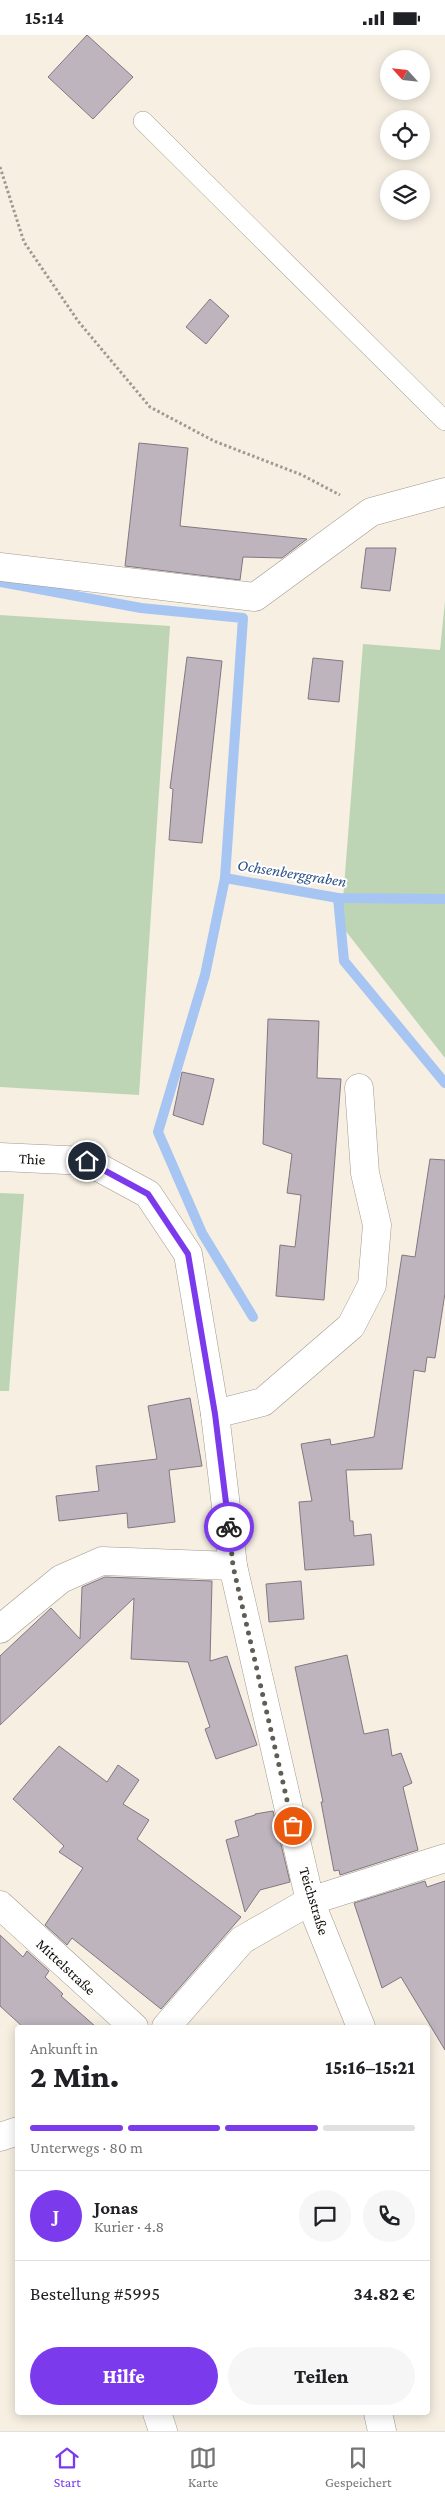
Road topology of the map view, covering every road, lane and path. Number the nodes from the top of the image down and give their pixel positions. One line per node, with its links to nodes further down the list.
1 (143, 121): 3 (lane)
2 (0, 167): 5 (path)
3 (445, 421)
4 (445, 493): 5 (street)
5 (371, 512): 6 (street)
6 (0, 567)
7 (360, 1088): 9 (street)
8 (0, 1157): 9 (street, Thie)
9 (215, 1414): 10 (street, Thie)
10 (233, 1566): 11 (street); 13 (street, Teichstraße)
11 (0, 1629)
12 (445, 1858): 13 (street)
13 (310, 1901): 16 (street); 17 (street, Teichstraße)
14 (0, 1905): 15 (street, Mittelstraße)
15 (132, 2025)
16 (168, 2025)
17 (359, 2025)
18 (15, 2132): 19 (street)
19 (0, 2137)
20 (158, 2415): 22 (street)
21 (378, 2415): 23 (street)
22 (162, 2431)
23 (382, 2431)

